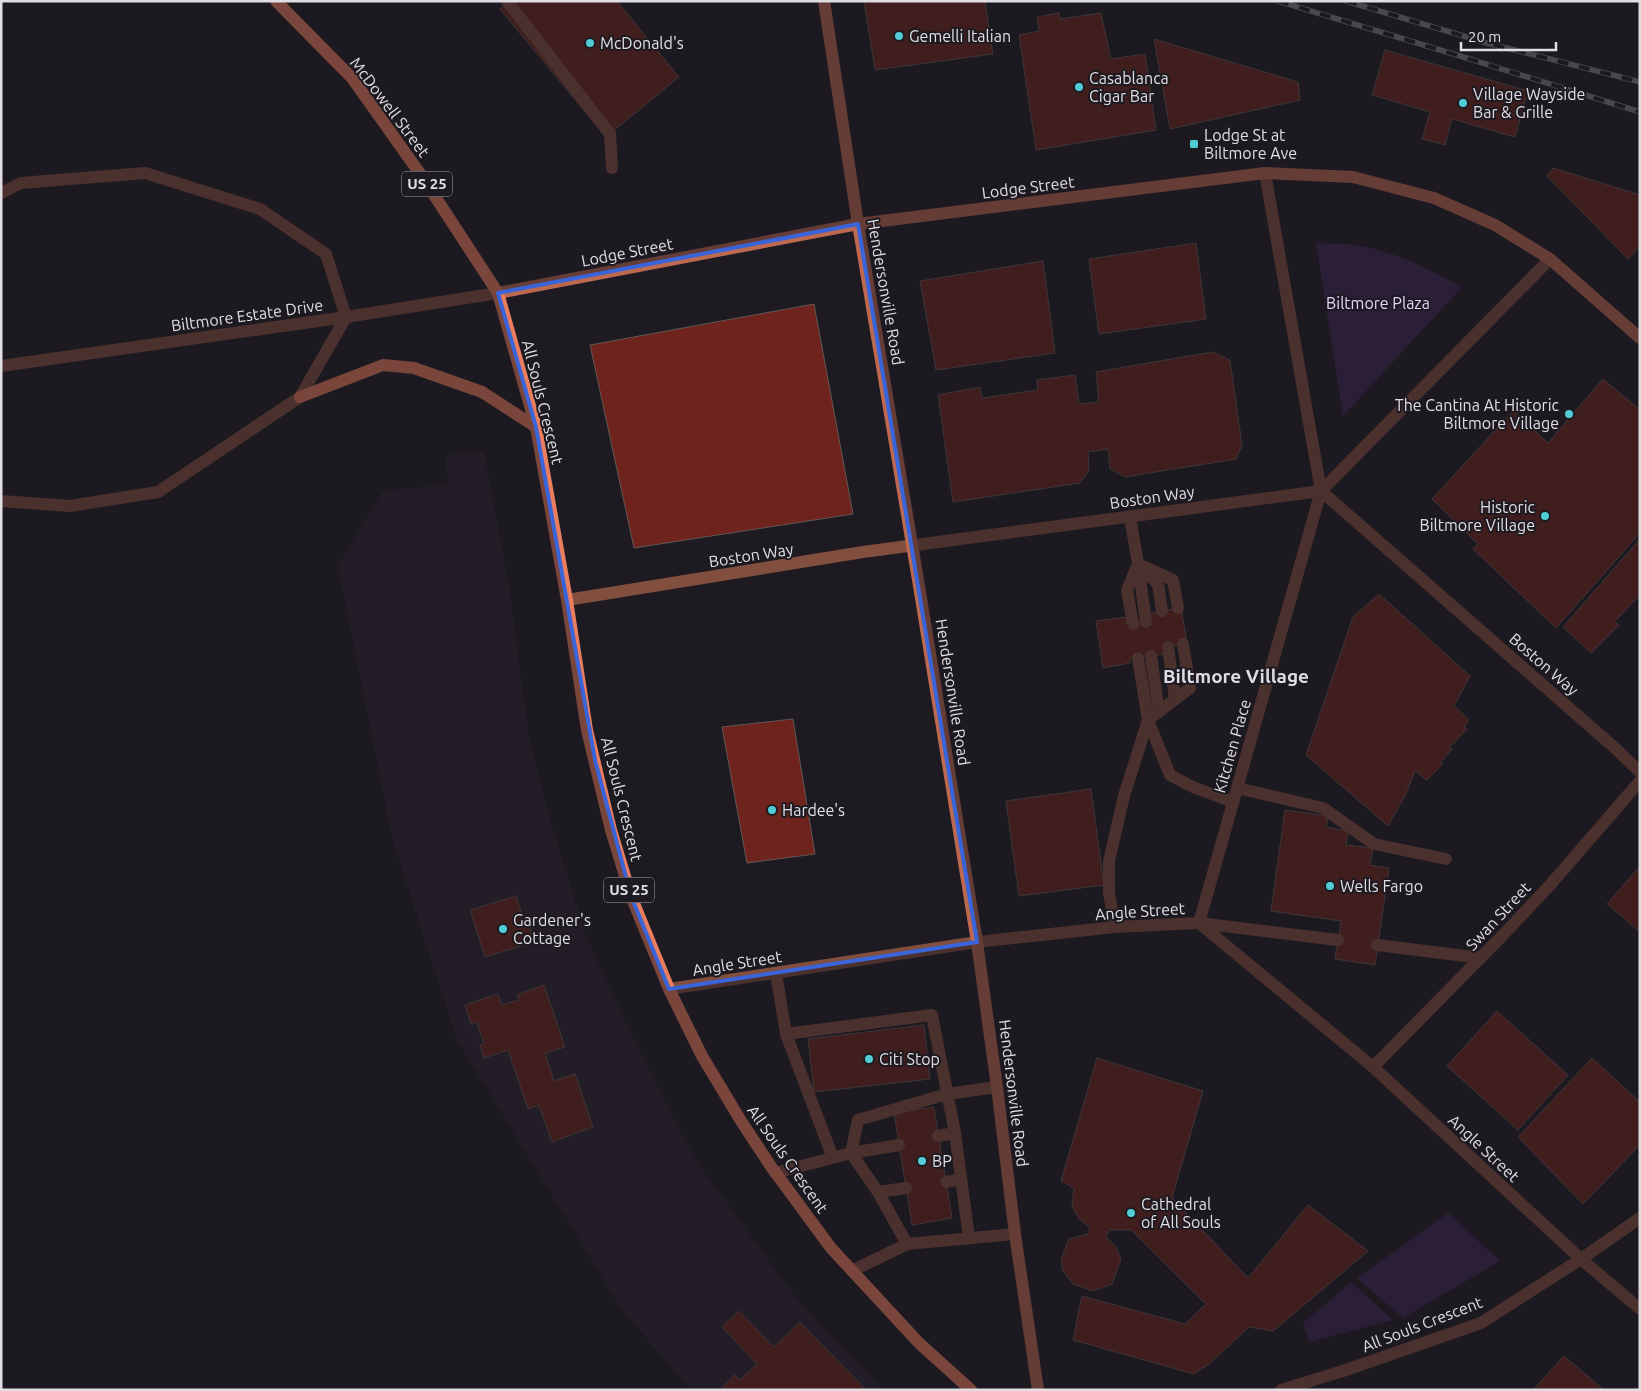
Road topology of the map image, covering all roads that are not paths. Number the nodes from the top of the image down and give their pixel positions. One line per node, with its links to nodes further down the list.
1 (276, 1): 9 (main road, McDowell Street / US 25)
2 (507, 1): 4 (street)
3 (824, 1): 7 (main road, Hendersonville Road)
4 (612, 168)
5 (1265, 173): 7 (main road, Lodge Street); 8 (main road, Lodge Street); 15 (street)
6 (1, 193): 10 (street)
7 (858, 224): 9 (main road, Lodge Street); 18 (main road, Hendersonville Road)
8 (1550, 259): 11 (main road, Lodge Street); 15 (street)
9 (498, 293): 10 (street, Biltmore Estate Drive); 14 (main road, All Souls Crescent / US 25)
10 (346, 317): 12 (street, Biltmore Estate Drive); 13 (street)
11 (1640, 338)
12 (1, 366)
13 (300, 397): 14 (main road); 16 (street)
14 (536, 428): 20 (main road, All Souls Crescent / US 25)
15 (1321, 492): 17 (street, Boston Way); 30 (street, Boston Way); 32 (street, Kitchen Place)
16 (1, 501)
17 (1130, 517): 18 (street, Boston Way); 19 (street)
18 (912, 545): 20 (street, Boston Way); 38 (main road, Hendersonville Road)
19 (1138, 564): 21 (street); 22 (street); 23 (street); 24 (street)
20 (567, 600): 42 (main road, All Souls Crescent / US 25)
21 (1178, 608)
22 (1162, 611)
23 (1146, 622)
24 (1133, 624)
25 (1183, 644): 27 (street)
26 (1168, 647): 27 (street)
27 (1175, 699): 28 (street)
28 (1159, 712): 29 (street); 29 (street)
29 (1148, 720): 33 (street); 36 (street)
30 (1640, 772)
31 (1640, 781): 40 (street, Swan Street)
32 (1237, 788): 33 (street, Kitchen Place); 34 (street)
33 (1233, 802): 35 (street, Kitchen Place)
34 (1446, 859)
35 (1199, 923): 36 (street, Angle Street); 37 (street); 44 (street, Angle Street)
36 (1115, 927): 38 (street, Angle Street)
37 (1338, 940)
38 (977, 942): 41 (street, Angle Street); 45 (main road, Hendersonville Road)
39 (1377, 945): 40 (street)
40 (1481, 958): 44 (street, Swan Street)
41 (776, 973): 42 (street, Angle Street); 43 (street)
42 (669, 989): 52 (main road, All Souls Crescent / US 25)
43 (786, 1034): 46 (street); 51 (street)
44 (1373, 1067): 61 (street, Angle Street)
45 (997, 1086): 46 (street); 58 (main road, Hendersonville Road)
46 (947, 1094): 47 (street); 50 (street)
47 (955, 1133): 48 (street); 53 (street)
48 (938, 1136)
49 (899, 1145): 50 (street)
50 (851, 1153): 51 (street); 56 (street)
51 (833, 1158): 52 (street)
52 (775, 1173): 62 (main road, All Souls Crescent / US 25)
53 (961, 1179): 54 (street); 59 (street)
54 (946, 1182)
55 (906, 1188): 56 (street)
56 (878, 1192): 60 (street)
57 (1640, 1218): 61 (street, All Souls Crescent)
58 (1015, 1234): 59 (street); 65 (main road, Hendersonville Road)
59 (969, 1238): 60 (street)
60 (907, 1244): 62 (street)
61 (1581, 1259): 63 (street, Angle Street); 66 (street, All Souls Crescent)
62 (852, 1271): 64 (main road, All Souls Crescent / US 25)
63 (1640, 1309)
64 (971, 1390)
65 (1038, 1390)
66 (1281, 1390)

